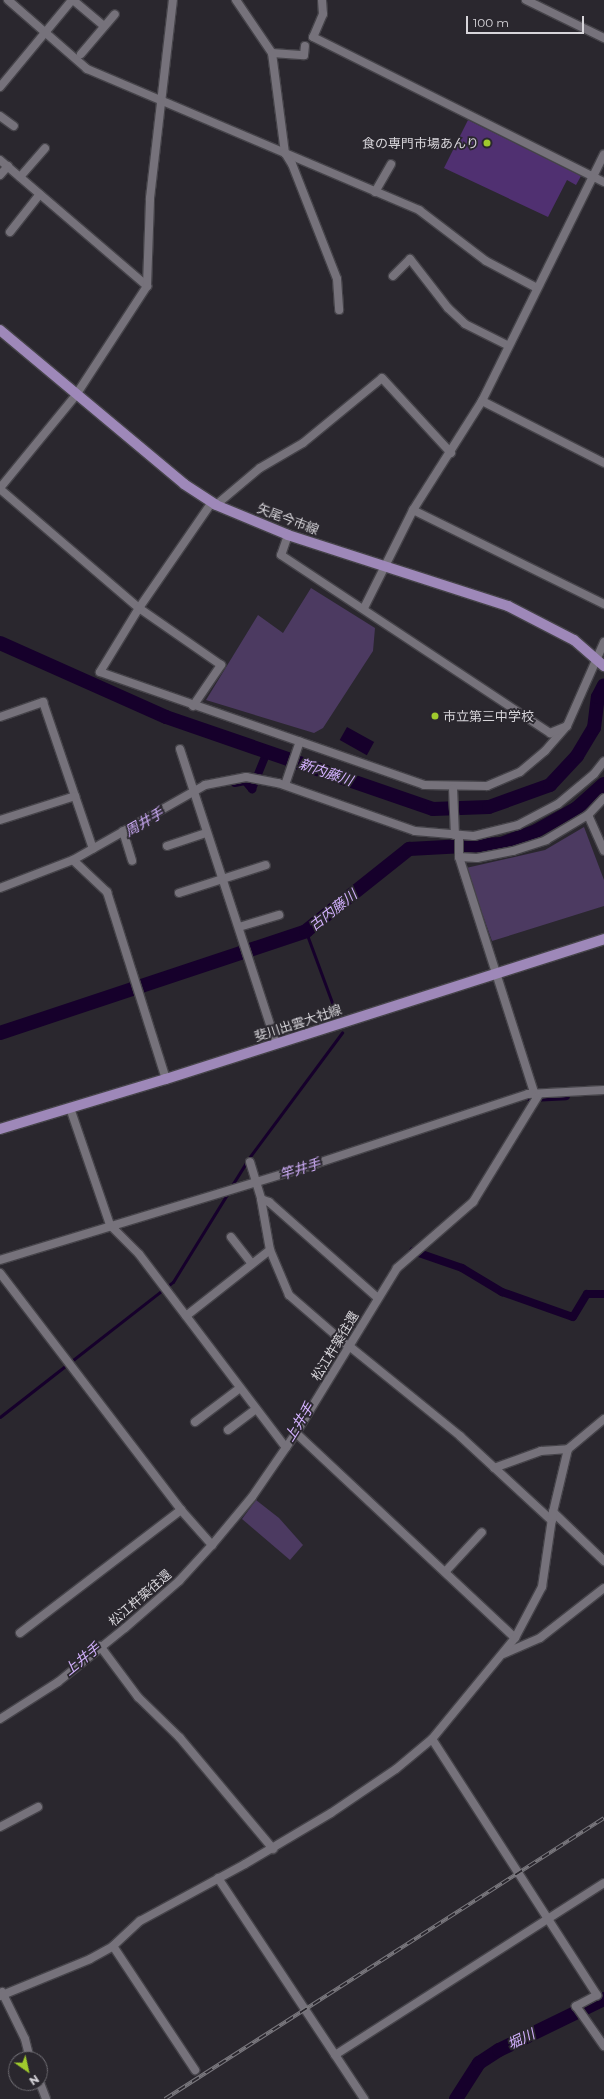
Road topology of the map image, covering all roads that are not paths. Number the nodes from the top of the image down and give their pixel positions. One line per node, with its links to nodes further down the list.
1 (8, 0): 9 (street)
2 (72, 0): 8 (street); 9 (street)
3 (173, 0): 15 (street)
4 (236, 0): 12 (street)
5 (322, 0): 25 (street)
6 (526, 0): 10 (street)
7 (115, 14): 8 (street)
8 (104, 26): 13 (street)
9 (46, 32): 14 (street); 15 (street)
10 (604, 38)
11 (305, 46): 12 (street)
12 (272, 52): 19 (street)
13 (81, 54)
14 (0, 87)
15 (161, 102): 19 (street); 32 (street)
16 (0, 116): 17 (street)
17 (14, 126)
18 (45, 148): 26 (street)
19 (285, 153): 28 (street); 34 (street)
20 (604, 154): 25 (street)
21 (0, 160): 23 (street)
22 (391, 164): 28 (street)
23 (8, 166): 24 (street); 26 (street)
24 (0, 175)
25 (593, 176): 27 (street); 33 (street)
26 (20, 177): 29 (street)
27 (604, 182)
28 (375, 192): 33 (street)
29 (40, 194): 30 (street); 32 (street)
30 (10, 232)
31 (393, 276): 36 (street)
32 (147, 286): 37 (street)
33 (537, 288): 36 (street)
34 (339, 310)
35 (0, 330): 37 (main road, 矢尾今市線)
36 (507, 345): 38 (street)
37 (76, 395): 41 (street); 42 (main road, 矢尾今市線)
38 (482, 401): 39 (street); 40 (street)
39 (451, 453): 42 (street); 43 (street)
40 (604, 463)
41 (0, 489): 47 (street)
42 (214, 503): 44 (main road, 矢尾今市線); 47 (street)
43 (413, 510): 45 (street); 46 (street)
44 (288, 535): 45 (main road, 矢尾今市線); 48 (street)
45 (385, 566): 48 (street); 50 (main road, 矢尾今市線)
46 (604, 604)
47 (139, 608): 51 (street); 51 (street)
48 (364, 608): 53 (street)
49 (604, 642): 50 (street)
50 (600, 662): 53 (street)
51 (193, 706): 54 (street)
52 (0, 717): 60 (street)
53 (567, 726): 58 (street)
54 (300, 742): 57 (street); 58 (street)
55 (180, 749): 59 (street)
56 (604, 761): 66 (street)
57 (287, 783): 59 (street); 66 (street)
58 (453, 788): 66 (street)
59 (193, 790): 64 (street); 65 (street)
60 (75, 796): 63 (street); 68 (street)
61 (604, 798): 62 (street)
62 (588, 815): 69 (street); 70 (street)
63 (0, 820)
64 (123, 831): 68 (street); 72 (street)
65 (206, 833): 67 (street); 74 (street)
66 (457, 835): 70 (street)
67 (167, 846)
68 (93, 848): 71 (street)
69 (604, 851)
70 (459, 857): 80 (street)
71 (73, 860): 75 (street); 82 (street)
72 (132, 861)
73 (266, 865): 74 (street)
74 (221, 879): 76 (street); 78 (street)
75 (0, 888)
76 (179, 893)
77 (279, 915): 78 (street)
78 (239, 926): 81 (street)
79 (604, 939): 80 (main road, 斐川出雲大社線)
80 (496, 974): 81 (main road, 斐川出雲大社線); 84 (street)
81 (276, 1043): 82 (main road, 斐川出雲大社線)
82 (166, 1079): 85 (main road, 斐川出雲大社線)
83 (604, 1090): 84 (street)
84 (536, 1095): 88 (street); 96 (street, 松江杵築往還)
85 (70, 1108): 86 (main road, 斐川出雲大社線); 90 (street)
86 (0, 1129)
87 (250, 1162): 88 (street)
88 (254, 1182): 89 (street); 90 (street)
89 (261, 1199): 92 (street); 96 (street)
90 (110, 1225): 93 (street); 97 (street)
91 (231, 1237): 94 (street)
92 (270, 1250): 94 (street); 98 (street)
93 (0, 1260)
94 (252, 1264): 97 (street)
95 (0, 1273): 108 (street)
96 (378, 1298): 98 (street, 松江杵築往還)
97 (186, 1316): 99 (street)
98 (349, 1346): 104 (street, 松江杵築往還); 107 (street)
99 (240, 1388): 100 (street); 102 (street)
100 (256, 1409): 103 (street); 105 (street)
101 (604, 1419): 106 (street)
102 (195, 1422)
103 (228, 1430)
104 (296, 1433): 105 (street, 松江杵築往還); 114 (street)
105 (286, 1448): 112 (street, 松江杵築往還)
106 (568, 1449): 107 (street); 109 (street)
107 (494, 1468): 110 (street)
108 (181, 1510): 112 (street); 116 (street)
109 (553, 1512): 110 (street); 113 (street)
110 (552, 1521): 117 (street)
111 (482, 1532): 114 (street)
112 (212, 1545): 118 (street, 松江杵築往還)
113 (604, 1560)
114 (445, 1572): 117 (street)
115 (604, 1588): 119 (street)
116 (20, 1634)
117 (515, 1638): 119 (street)
118 (100, 1646): 120 (street, 松江杵築往還); 124 (street)
119 (503, 1654): 121 (street)
120 (0, 1719)
121 (432, 1739): 124 (street); 127 (street)
122 (38, 1808): 123 (street)
123 (0, 1827)
124 (273, 1848): 125 (street)
125 (218, 1878): 128 (street); 132 (street)
126 (604, 1883): 127 (street)
127 (549, 1918): 130 (street); 132 (street)
128 (113, 1946): 129 (street); 133 (street)
129 (2, 1994): 131 (street)
130 (604, 2046)
131 (28, 2051)
132 (335, 2055): 134 (street)
133 (195, 2070)
134 (364, 2099)

